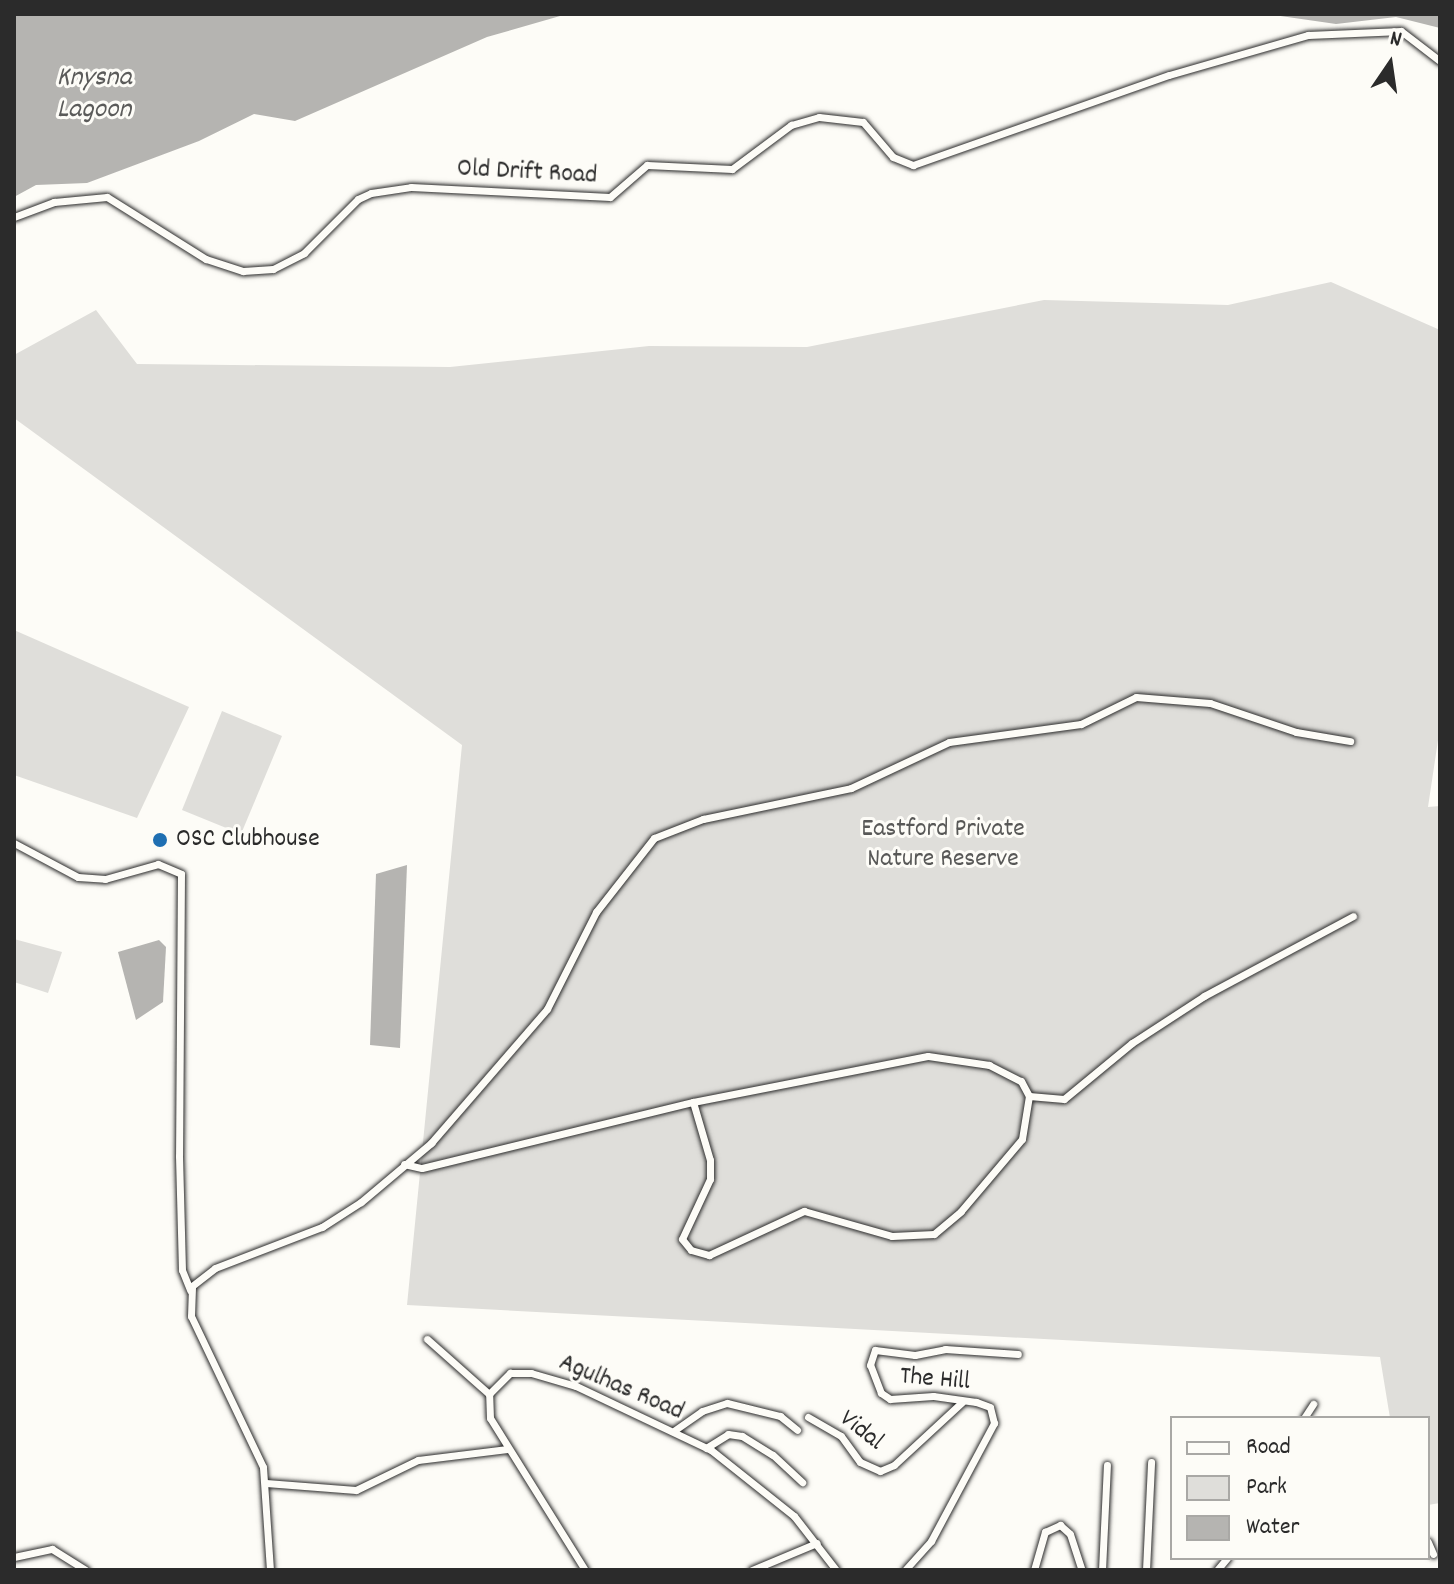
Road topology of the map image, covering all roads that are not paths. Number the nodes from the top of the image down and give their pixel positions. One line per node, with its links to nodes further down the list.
1 (1440, 61): 2 (street, Old Drift Road)
2 (14, 217)
3 (1350, 741): 8 (street)
4 (14, 843): 9 (street)
5 (1353, 916): 6 (street)
6 (1029, 1096): 7 (street); 7 (street)
7 (693, 1102): 8 (street)
8 (404, 1164): 9 (street)
9 (190, 1290): 24 (street)
10 (427, 1339): 12 (street)
11 (1018, 1354): 13 (street, The Hill)
12 (489, 1394): 17 (street, Agulhas Road); 20 (street)
13 (962, 1402): 16 (street, Vidal); 34 (street, The Hill)
14 (1313, 1404): 15 (street)
15 (1305, 1416)
16 (808, 1417)
17 (675, 1430): 18 (street); 19 (street, Agulhas Road)
18 (797, 1430)
19 (706, 1448): 23 (street); 25 (street, Agulhas Road)
20 (507, 1449): 24 (street); 31 (street)
21 (1151, 1462): 38 (street)
22 (1107, 1465): 37 (street)
23 (802, 1482)
24 (266, 1483): 30 (street)
25 (817, 1543): 32 (street); 33 (street, Agulhas Road)
26 (1430, 1547): 27 (street)
27 (1433, 1554)
28 (14, 1557): 29 (street)
29 (86, 1570)
30 (270, 1570)
31 (585, 1570)
32 (752, 1570)
33 (836, 1570)
34 (905, 1570)
35 (1034, 1570): 36 (street)
36 (1082, 1570)
37 (1102, 1570)
38 (1146, 1570)

